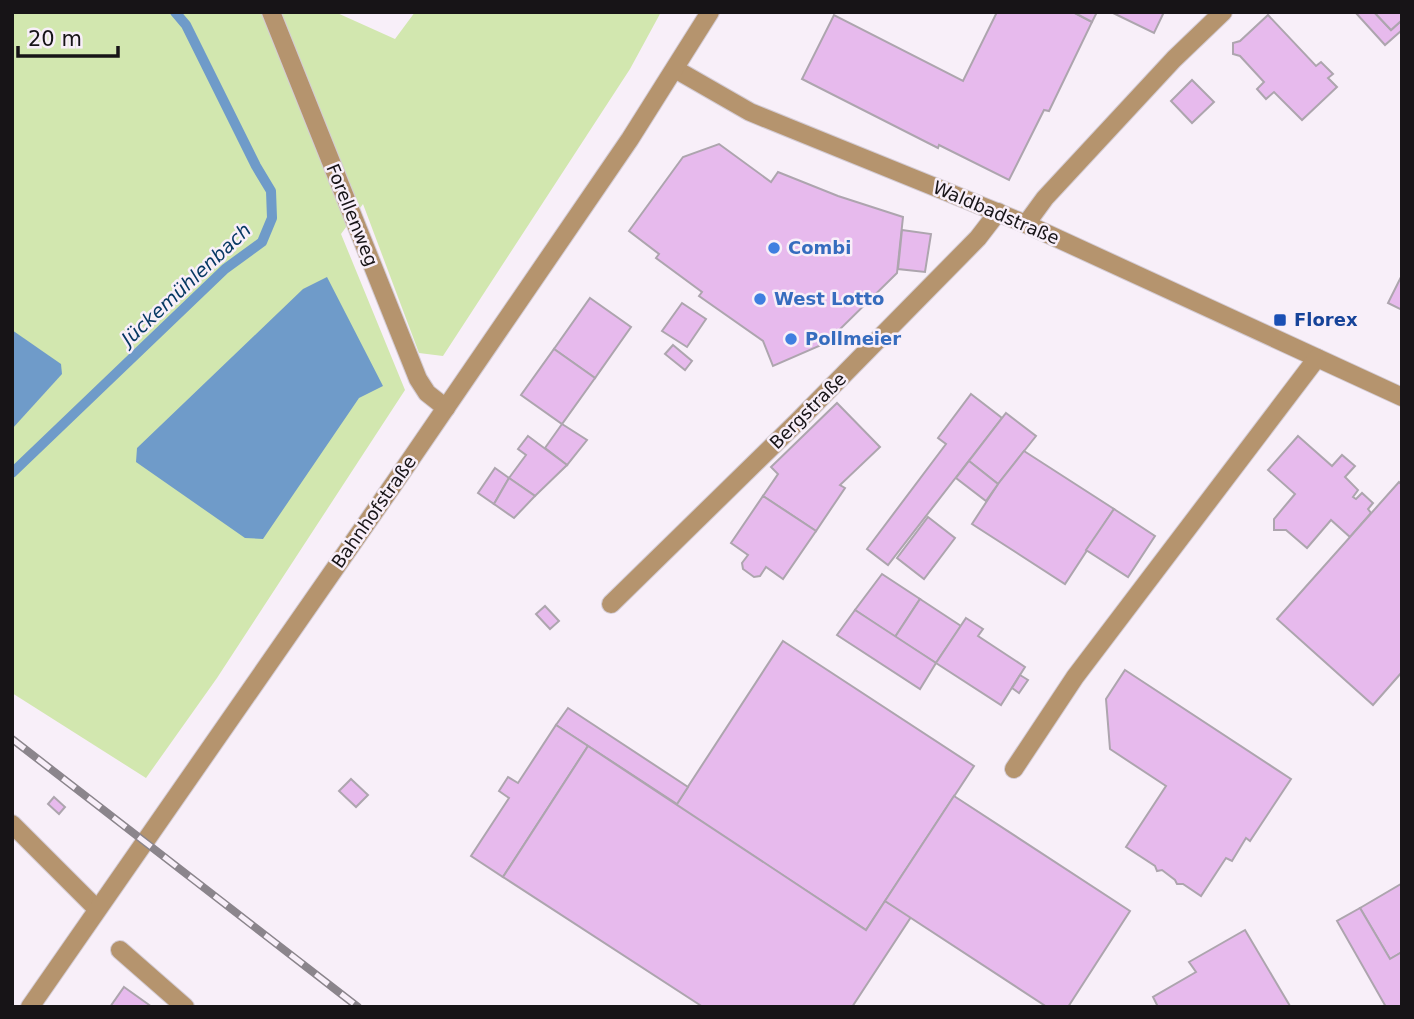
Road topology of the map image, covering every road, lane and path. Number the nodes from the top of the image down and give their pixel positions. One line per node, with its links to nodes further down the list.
1 (271, 12): 9 (street, Forellenweg)
2 (709, 12): 4 (street, Bahnhofstraße)
3 (1223, 12): 6 (street)
4 (675, 69): 5 (street, Waldbadstraße); 9 (street, Bahnhofstraße)
5 (998, 212): 6 (street, Waldbadstraße); 10 (street, Bergstraße)
6 (1026, 224): 7 (street, Waldbadstraße)
7 (1317, 358): 8 (street, Waldbadstraße); 11 (street)
8 (1402, 397)
9 (446, 408): 13 (street, Bahnhofstraße)
10 (611, 604)
11 (1014, 769)
12 (12, 824): 13 (street)
13 (97, 909): 15 (street, Bahnhofstraße)
14 (120, 950): 16 (street)
15 (30, 1007)
16 (185, 1007)

